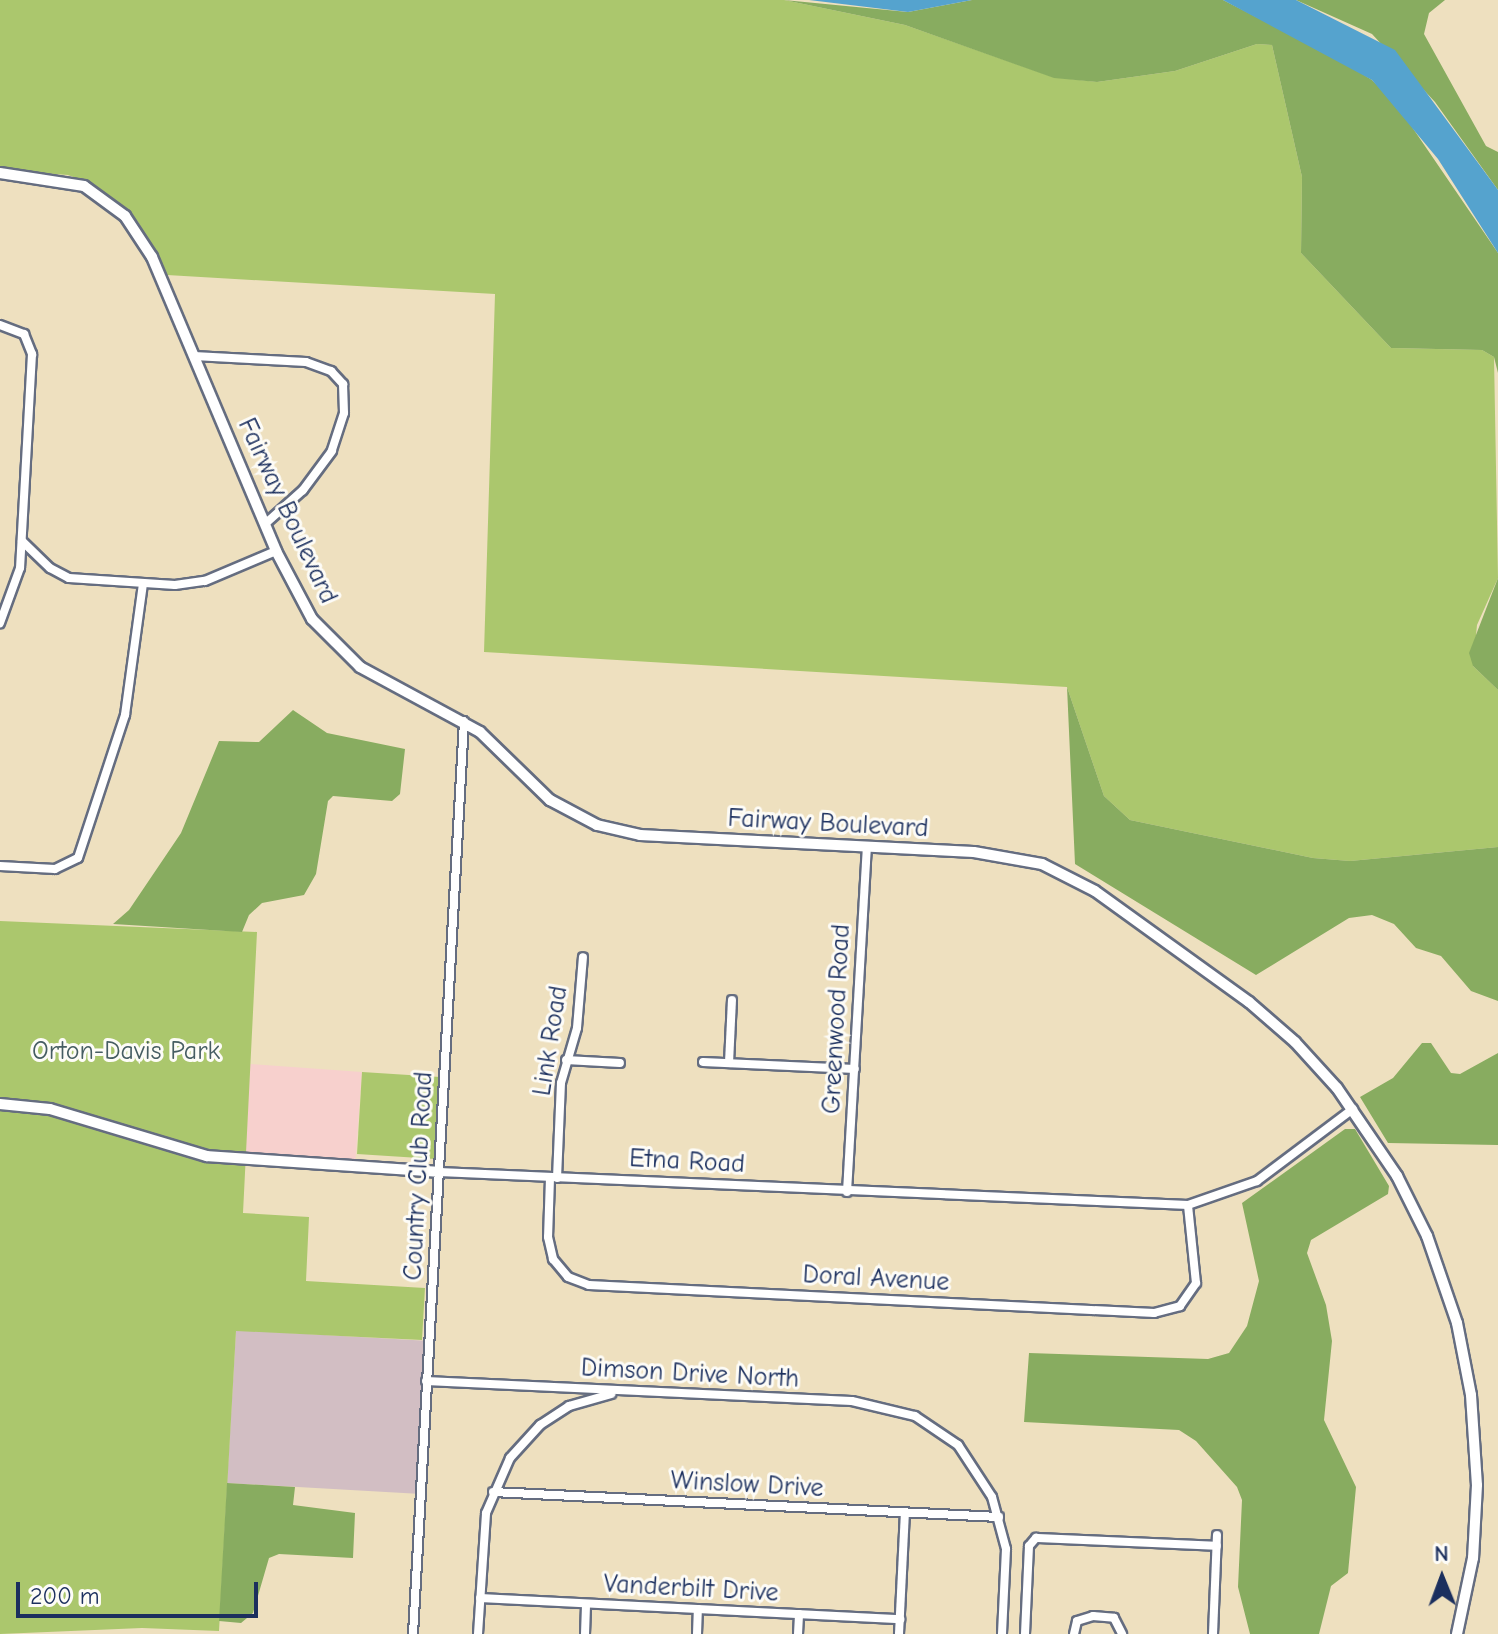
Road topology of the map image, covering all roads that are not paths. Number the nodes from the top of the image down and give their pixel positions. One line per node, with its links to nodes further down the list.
1 (0, 173): 3 (street, Fairway Boulevard)
2 (0, 325): 5 (street)
3 (194, 356): 4 (street, Fairway Boulevard); 4 (street)
4 (265, 524): 6 (street, Fairway Boulevard)
5 (22, 541): 7 (street); 8 (street)
6 (276, 551): 7 (street); 9 (street, Fairway Boulevard)
7 (143, 583): 11 (street)
8 (0, 623)
9 (464, 721): 10 (street, Fairway Boulevard); 21 (street, Country Club Road)
10 (867, 848): 18 (street, Greenwood Road); 20 (street, Fairway Boulevard)
11 (0, 866)
12 (583, 957): 14 (street, Link Road)
13 (732, 1000): 17 (street)
14 (566, 1060): 16 (street); 22 (street, Link Road)
15 (703, 1062): 17 (street)
16 (620, 1063)
17 (729, 1063): 18 (street)
18 (855, 1069): 23 (street, Greenwood Road)
19 (0, 1104): 21 (street, Etna Road)
20 (1353, 1109): 24 (street, Etna Road); 48 (street, Fairway Boulevard)
21 (439, 1172): 22 (street, Etna Road); 25 (street, Country Club Road)
22 (553, 1178): 23 (street, Etna Road); 24 (street, Doral Avenue)
23 (847, 1192): 24 (street, Etna Road)
24 (1188, 1205)
25 (426, 1381): 26 (street, Dimson Drive North); 37 (street, Country Club Road)
26 (620, 1391): 27 (street); 29 (street, Dimson Drive North)
27 (493, 1492): 28 (street, Winslow Drive); 32 (street)
28 (905, 1513): 29 (street, Winslow Drive); 36 (street)
29 (999, 1517): 43 (street)
30 (1217, 1535): 31 (street)
31 (1217, 1546): 44 (street); 47 (street)
32 (480, 1598): 33 (street, Vanderbilt Drive); 38 (street)
33 (586, 1604): 34 (street, Vanderbilt Drive); 39 (street)
34 (698, 1609): 35 (street, Vanderbilt Drive); 40 (street)
35 (799, 1614): 36 (street, Vanderbilt Drive); 41 (street)
36 (900, 1619): 42 (street)
37 (413, 1634)
38 (478, 1634)
39 (585, 1634)
40 (697, 1634)
41 (798, 1634)
42 (899, 1634)
43 (1002, 1634)
44 (1025, 1634)
45 (1074, 1634): 46 (street)
46 (1122, 1634)
47 (1213, 1634)
48 (1457, 1634)

